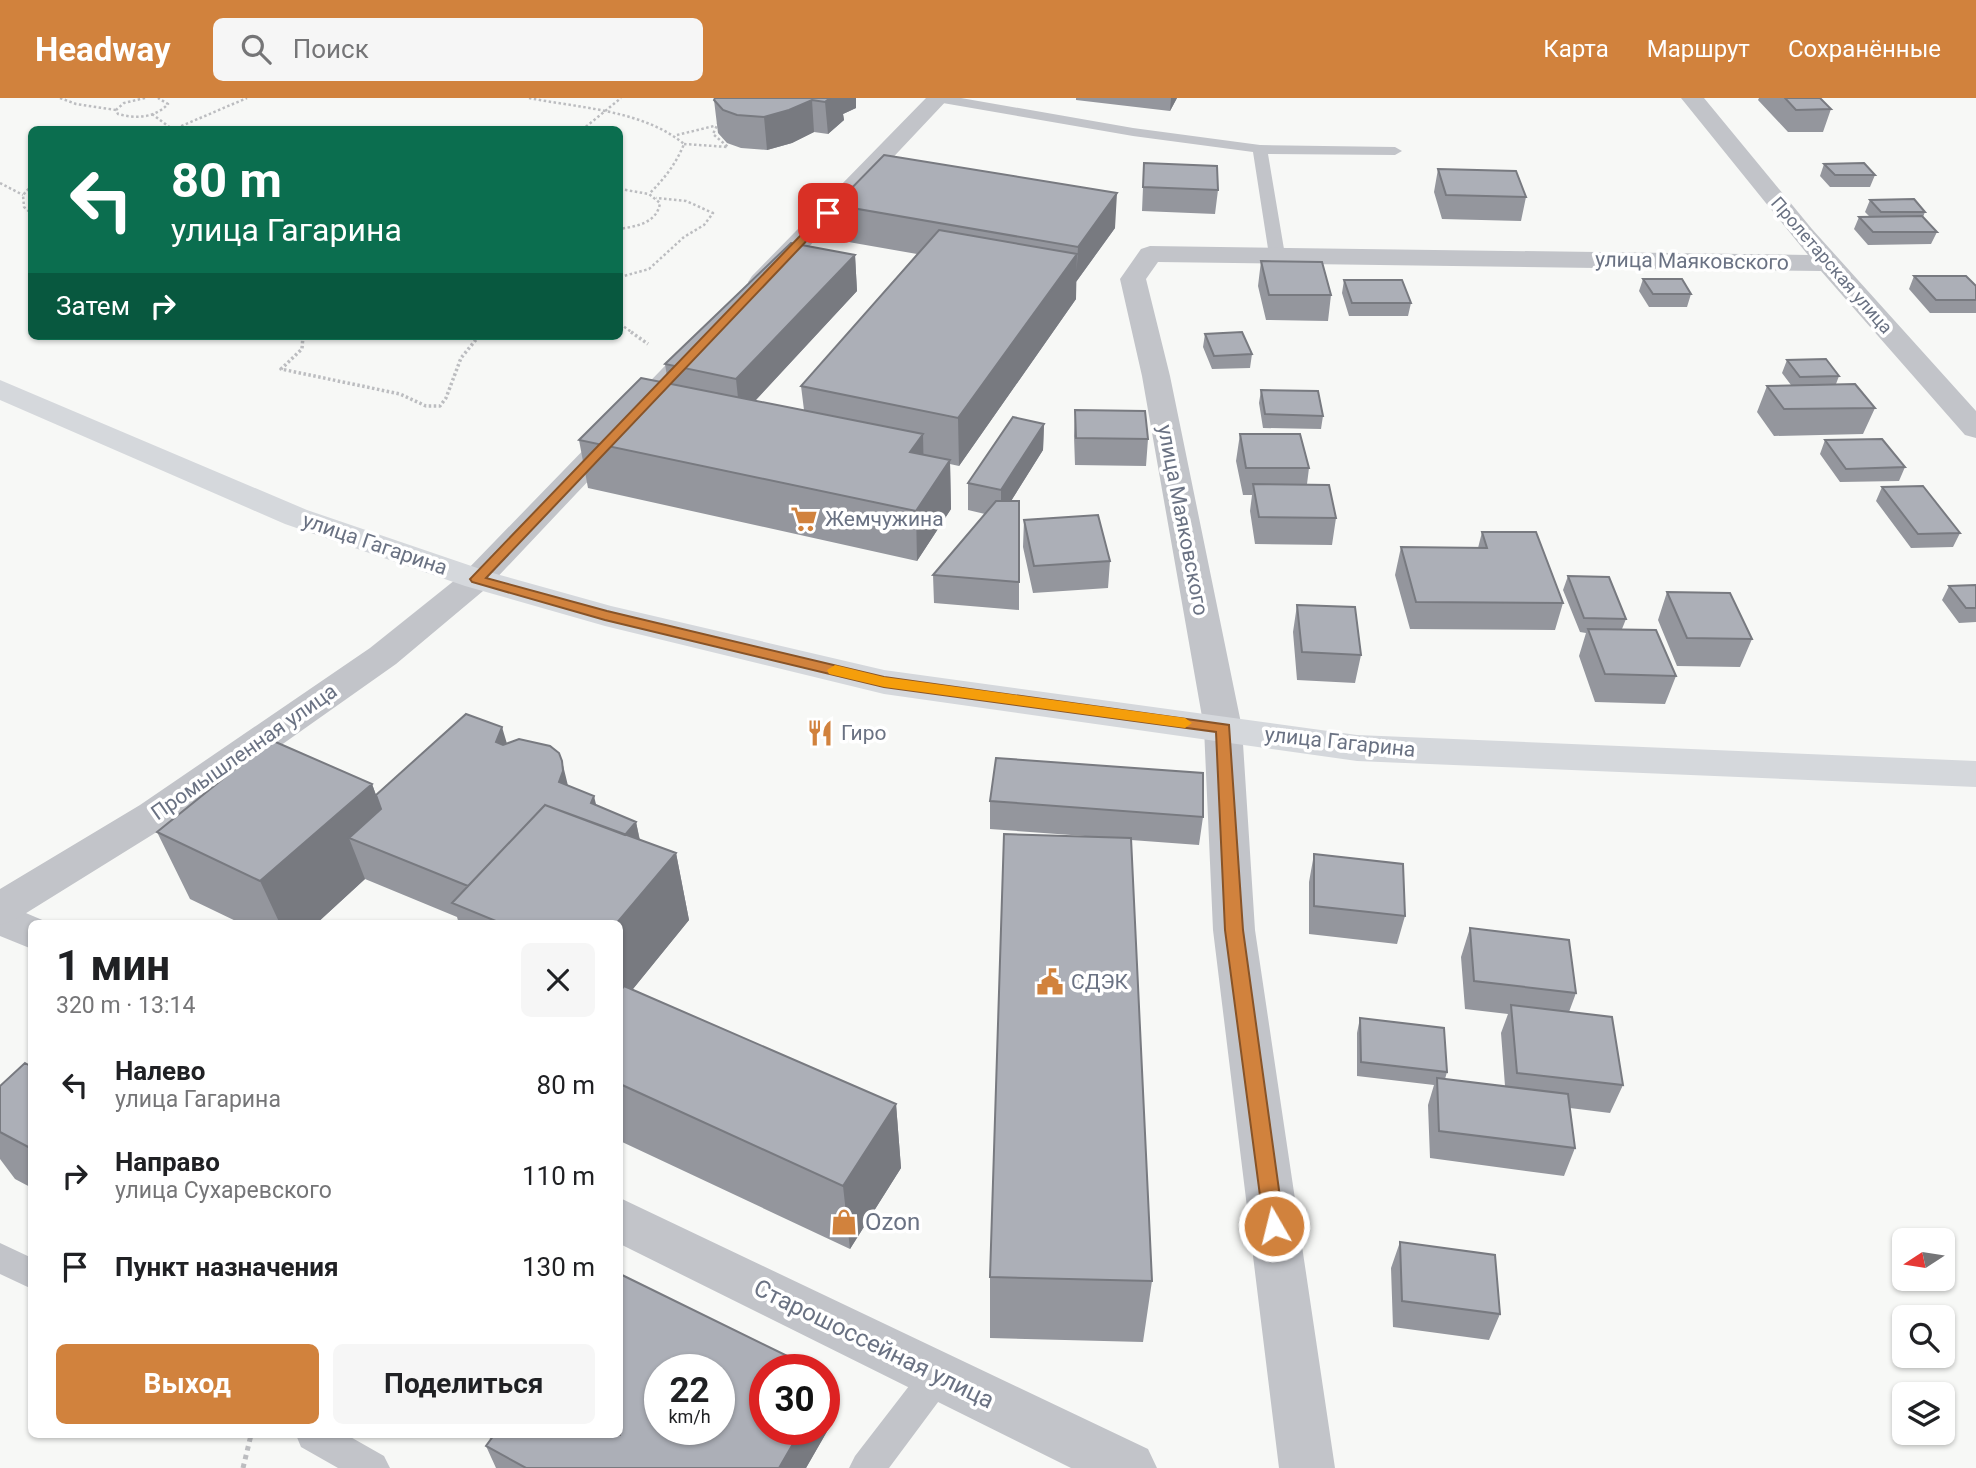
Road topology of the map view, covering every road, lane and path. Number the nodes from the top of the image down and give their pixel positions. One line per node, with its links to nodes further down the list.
1 (60, 98): 11 (path)
2 (145, 98): 9 (path)
3 (158, 98): 10 (path)
4 (247, 98): 16 (path)
5 (529, 98): 13 (path)
6 (621, 98): 13 (path)
7 (938, 98): 21 (lane); 34 (street)
8 (1692, 98): 32 (street, Пролетарская улица)
9 (132, 99): 11 (path)
10 (167, 99): 12 (path)
11 (116, 110): 12 (path)
12 (152, 114): 15 (path)
13 (604, 114): 17 (path); 19 (path)
14 (727, 115): 18 (path)
15 (168, 126)
16 (181, 126)
17 (588, 126)
18 (714, 126): 19 (path); 20 (path)
19 (677, 135): 20 (path)
20 (684, 144): 26 (path)
21 (1260, 149): 22 (lane); 31 (lane)
22 (1395, 151)
23 (0, 183): 27 (path)
24 (28, 189): 27 (path)
25 (623, 190): 26 (path)
26 (649, 194): 28 (path)
27 (23, 195): 29 (path)
28 (656, 198): 30 (path); 33 (path)
29 (28, 210)
30 (623, 228)
31 (1278, 255): 32 (street, улица Маяковского); 41 (street, улица Маяковского)
32 (1829, 263): 39 (street, Пролетарская улица)
33 (623, 277)
34 (747, 297)
35 (719, 326): 40 (street, Промышленная улица)
36 (303, 340): 37 (path)
37 (475, 340)
38 (0, 389): 40 (main road, улица Гагарина)
39 (1976, 429)
40 (477, 579): 41 (main road, улица Гагарина); 43 (street, Промышленная улица)
41 (1223, 728): 42 (main road, улица Гагарина); 56 (street, улица Маяковского)
42 (1976, 774)
43 (0, 909)
44 (0, 918): 45 (street)
45 (28, 931)
46 (623, 1221): 49 (street, Старошоссейная улица)
47 (0, 1257): 48 (lane)
48 (28, 1273)
49 (938, 1375): 54 (lane); 55 (street, Старошоссейная улица)
50 (250, 1438): 52 (path)
51 (318, 1438): 53 (lane)
52 (243, 1468)
53 (372, 1468)
54 (867, 1468)
55 (1129, 1468)
56 (1307, 1468)

